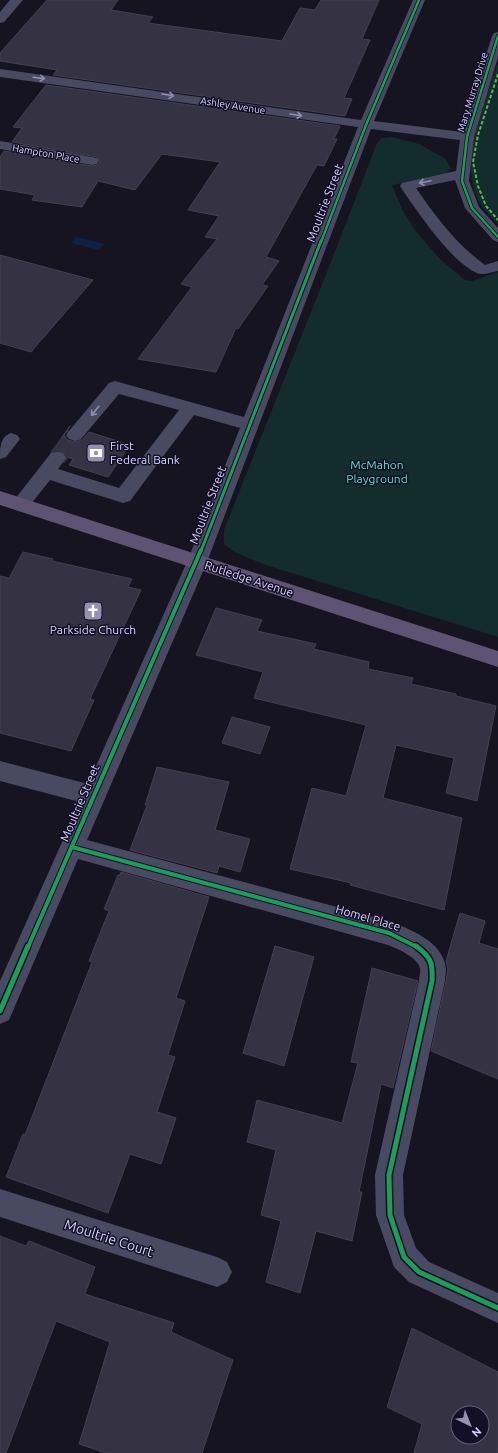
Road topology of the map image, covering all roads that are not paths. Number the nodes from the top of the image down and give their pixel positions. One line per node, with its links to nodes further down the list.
1 (17, 0): 3 (street)
2 (419, 0): 6 (street, Moultrie Street)
3 (0, 20)
4 (498, 36): 7 (street, Mary Murray Drive)
5 (0, 73): 6 (street, Ashley Avenue, one-way to 6)
6 (366, 125): 7 (street, Ashley Avenue); 14 (street, Moultrie Street)
7 (467, 137): 10 (street, Mary Murray Drive)
8 (0, 145): 9 (street, Hampton Place)
9 (92, 161)
10 (463, 174): 11 (street, Mary Murray Drive); 12 (street, one-way to 12)
11 (498, 237)
12 (498, 266)
13 (190, 408): 14 (street); 15 (street, one-way to 15); 19 (street)
14 (249, 424): 20 (street, Moultrie Street)
15 (75, 436)
16 (11, 439): 17 (street)
17 (0, 454)
18 (0, 498): 19 (main road, Rutledge Avenue)
19 (20, 504): 20 (main road, Rutledge Avenue)
20 (197, 562): 21 (main road, Rutledge Avenue); 23 (street, Moultrie Street)
21 (498, 659)
22 (0, 771): 23 (street)
23 (94, 796): 24 (street, Moultrie Street)
24 (72, 846): 25 (street, Moultrie Street); 28 (street, Homel Place)
25 (0, 1011)
26 (0, 1203): 27 (street, Moultrie Court)
27 (218, 1272)
28 (498, 1308)

